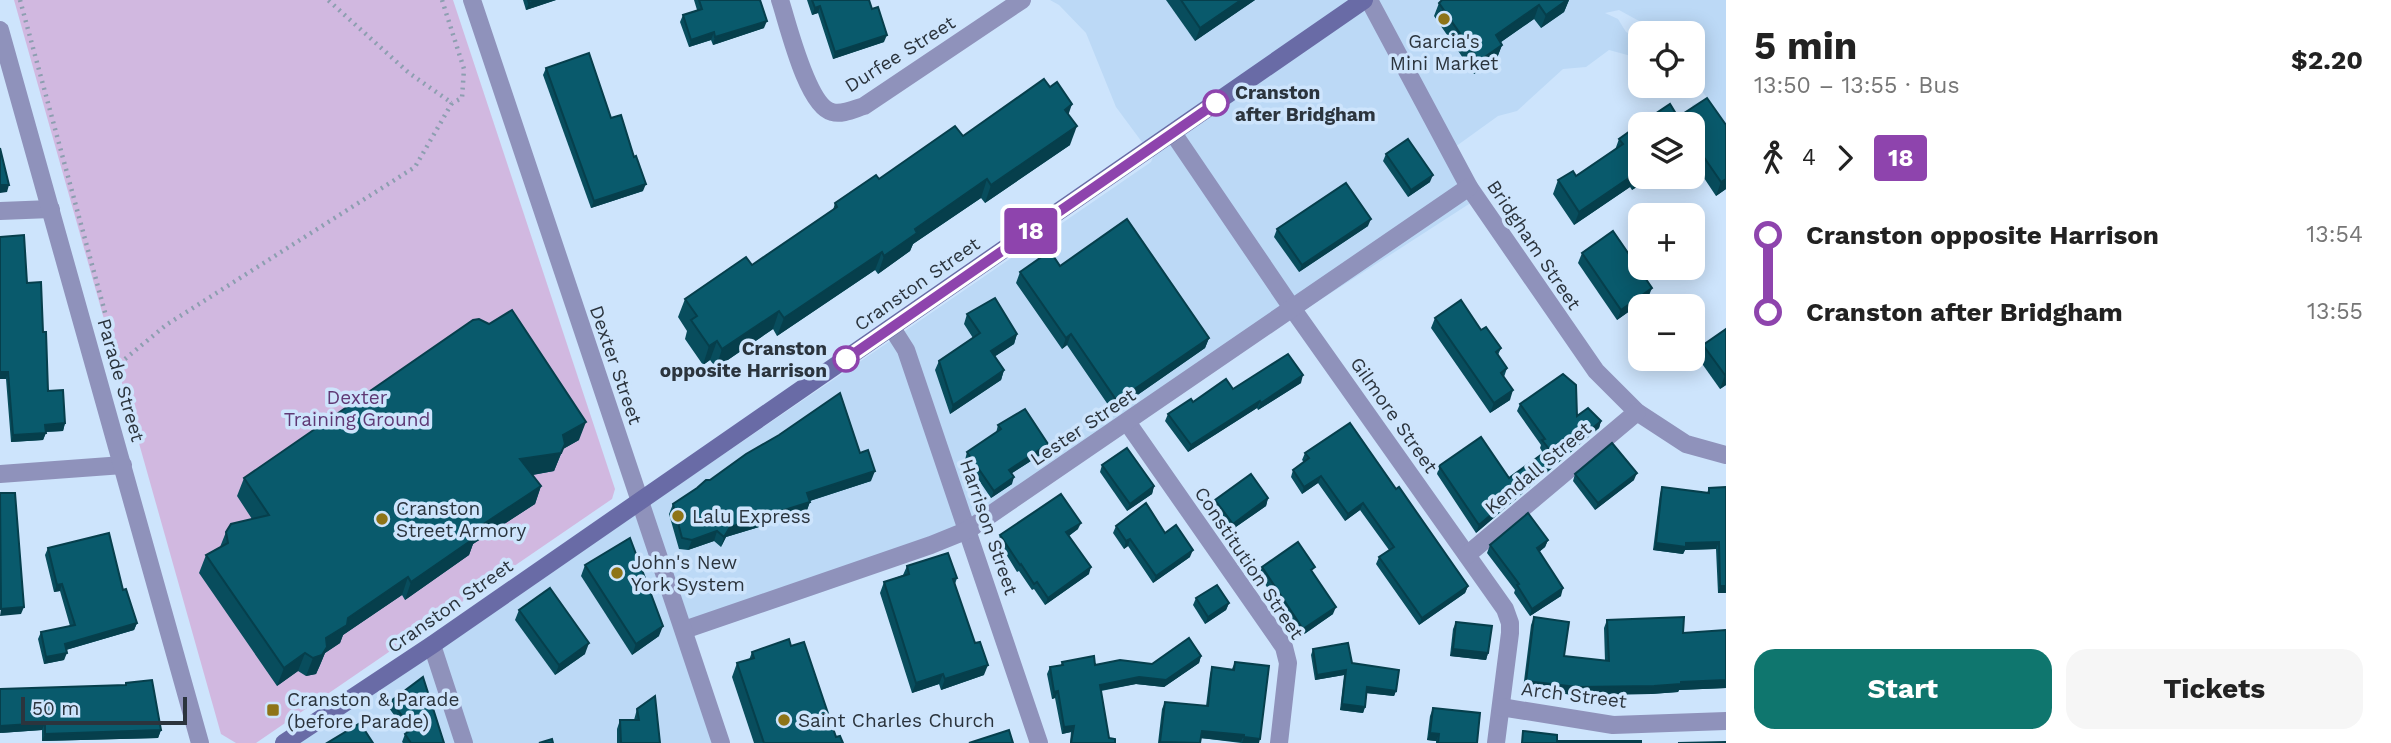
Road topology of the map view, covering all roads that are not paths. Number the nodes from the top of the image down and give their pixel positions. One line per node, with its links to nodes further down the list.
1 (472, 0): 17 (street, Dexter Street)
2 (780, 0): 3 (street, Durfee Street)
3 (1022, 0)
4 (1366, 0): 6 (main road, Cranston Street); 7 (street, Bridgham Street)
5 (0, 30): 8 (street, Parade Street)
6 (1173, 133): 10 (street, Gilmore Street); 11 (main road, Cranston Street)
7 (1469, 187): 10 (street, Lester Street); 12 (street, Bridgham Street)
8 (51, 209): 9 (street); 15 (street, Parade Street)
9 (0, 211)
10 (1293, 308): 13 (street, Lester Street); 19 (street, Gilmore Street)
11 (892, 328): 17 (main road, Cranston Street); 18 (street, Harrison Street)
12 (1637, 412): 14 (street, Bridgham Street); 19 (street, Kendall Street)
13 (1127, 422): 18 (street, Lester Street); 29 (street, Constitution Street)
14 (1726, 455)
15 (123, 465): 16 (street); 24 (street, Parade Street)
16 (0, 474)
17 (640, 499): 20 (street, Dexter Street); 21 (main road, Cranston Street)
18 (968, 530): 20 (street, Lester Street); 28 (street, Harrison Street)
19 (1467, 555): 22 (street, Gilmore Street)
20 (684, 630): 27 (street, Dexter Street)
21 (432, 645): 25 (main road, Cranston Street); 26 (street)
22 (1501, 707): 23 (street, Arch Street); 30 (street, Gilmore Street)
23 (1726, 721)
24 (200, 743)
25 (284, 743)
26 (464, 743)
27 (721, 743)
28 (1040, 743)
29 (1279, 743)
30 (1496, 743)

